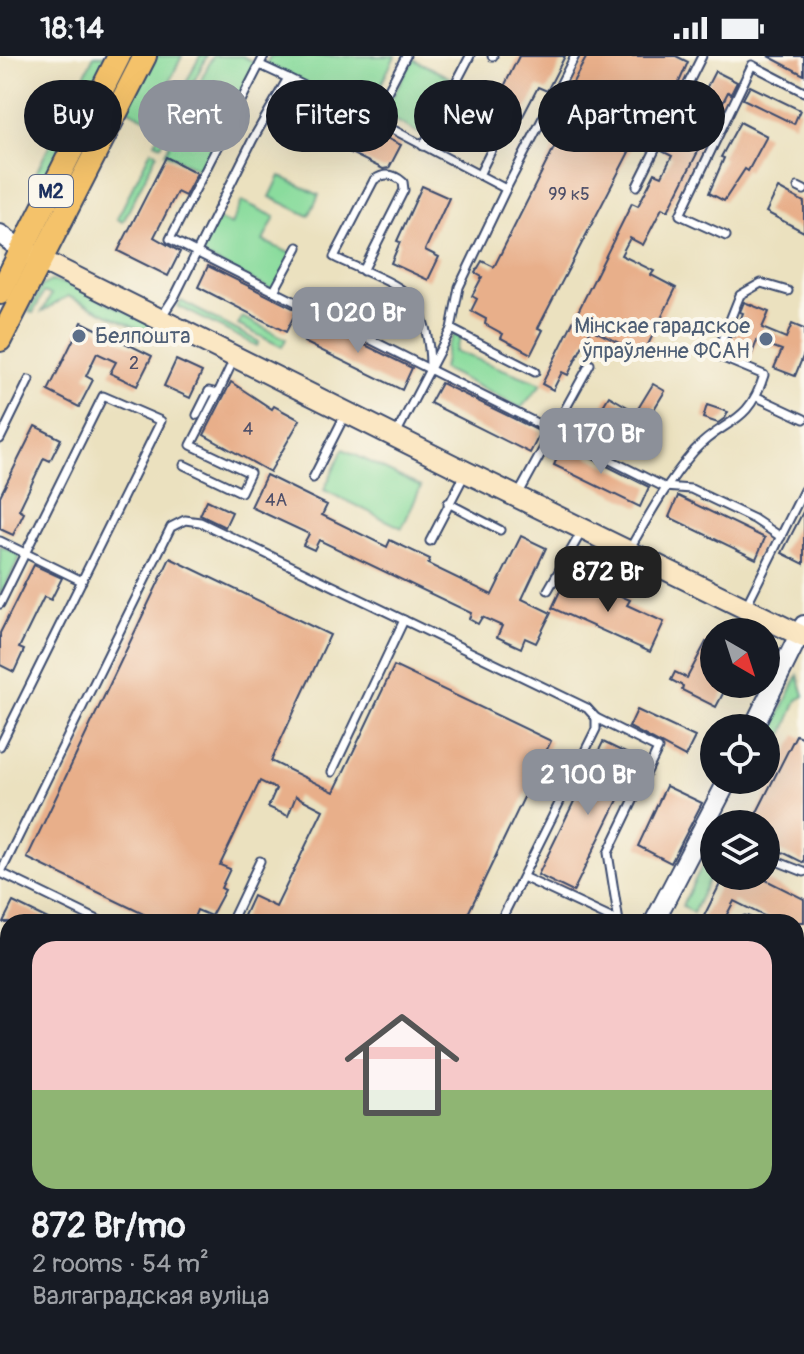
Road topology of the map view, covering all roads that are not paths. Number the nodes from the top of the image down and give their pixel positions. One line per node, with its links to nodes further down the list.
1 (119, 56): 22 (main road, М2)
2 (145, 56): 22 (main road, М2)
3 (264, 56): 8 (lane)
4 (406, 56): 11 (lane)
5 (470, 56): 12 (lane)
6 (575, 56): 18 (lane)
7 (702, 56): 17 (lane)
8 (260, 65): 9 (lane); 23 (lane)
9 (288, 78): 10 (lane); 23 (lane)
10 (292, 80)
11 (393, 80)
12 (457, 80)
13 (804, 92): 20 (lane)
14 (435, 152): 16 (lane)
15 (490, 152): 16 (lane)
16 (479, 175): 18 (lane)
17 (637, 186)
18 (506, 189): 29 (lane)
19 (0, 234): 22 (street)
20 (726, 236)
21 (298, 247): 25 (lane)
22 (21, 252): 27 (main road, М2); 28 (main road); 30 (main road, М2)
23 (196, 252): 25 (lane); 28 (lane)
24 (363, 271): 24 (lane); 33 (lane)
25 (274, 291): 33 (lane)
26 (788, 291): 37 (lane)
27 (0, 293)
28 (161, 318): 31 (main road)
29 (451, 329): 33 (lane); 34 (lane)
30 (0, 340)
31 (236, 356): 36 (lane); 38 (main road)
32 (590, 364): 41 (lane)
33 (430, 369): 41 (lane); 42 (lane)
34 (535, 372)
35 (29, 380): 43 (lane)
36 (218, 393): 39 (lane); 44 (lane)
37 (757, 397): 40 (lane); 47 (lane)
38 (347, 411): 42 (main road); 46 (lane)
39 (197, 415)
40 (804, 419)
41 (553, 431): 47 (lane); 49 (lane)
42 (395, 436): 45 (main road)
43 (0, 439)
44 (184, 465)
45 (466, 472): 49 (main road); 50 (lane)
46 (313, 478)
47 (664, 487): 53 (lane); 56 (lane)
48 (804, 490): 53 (lane)
49 (517, 497): 51 (main road)
50 (448, 503): 52 (lane); 55 (lane)
51 (583, 529): 56 (main road); 59 (lane)
52 (500, 530)
53 (781, 537): 61 (lane)
54 (0, 541): 57 (lane)
55 (430, 541)
56 (629, 551): 61 (main road)
57 (25, 553): 58 (lane); 58 (lane); 60 (lane)
58 (82, 581): 66 (lane)
59 (548, 590)
60 (0, 604)
61 (745, 608): 63 (main road)
62 (404, 620): 65 (lane); 67 (lane); 72 (lane)
63 (802, 632): 64 (street)
64 (760, 714)
65 (596, 718): 73 (lane); 78 (lane)
66 (0, 746)
67 (332, 772)
68 (700, 847): 79 (street)
69 (260, 861): 75 (lane)
70 (780, 863): 71 (lane)
71 (804, 872)
72 (0, 873): 74 (lane)
73 (523, 877): 76 (lane); 77 (lane)
74 (85, 914)
75 (235, 914)
76 (504, 914)
77 (602, 914)
78 (618, 914)
79 (659, 914)

